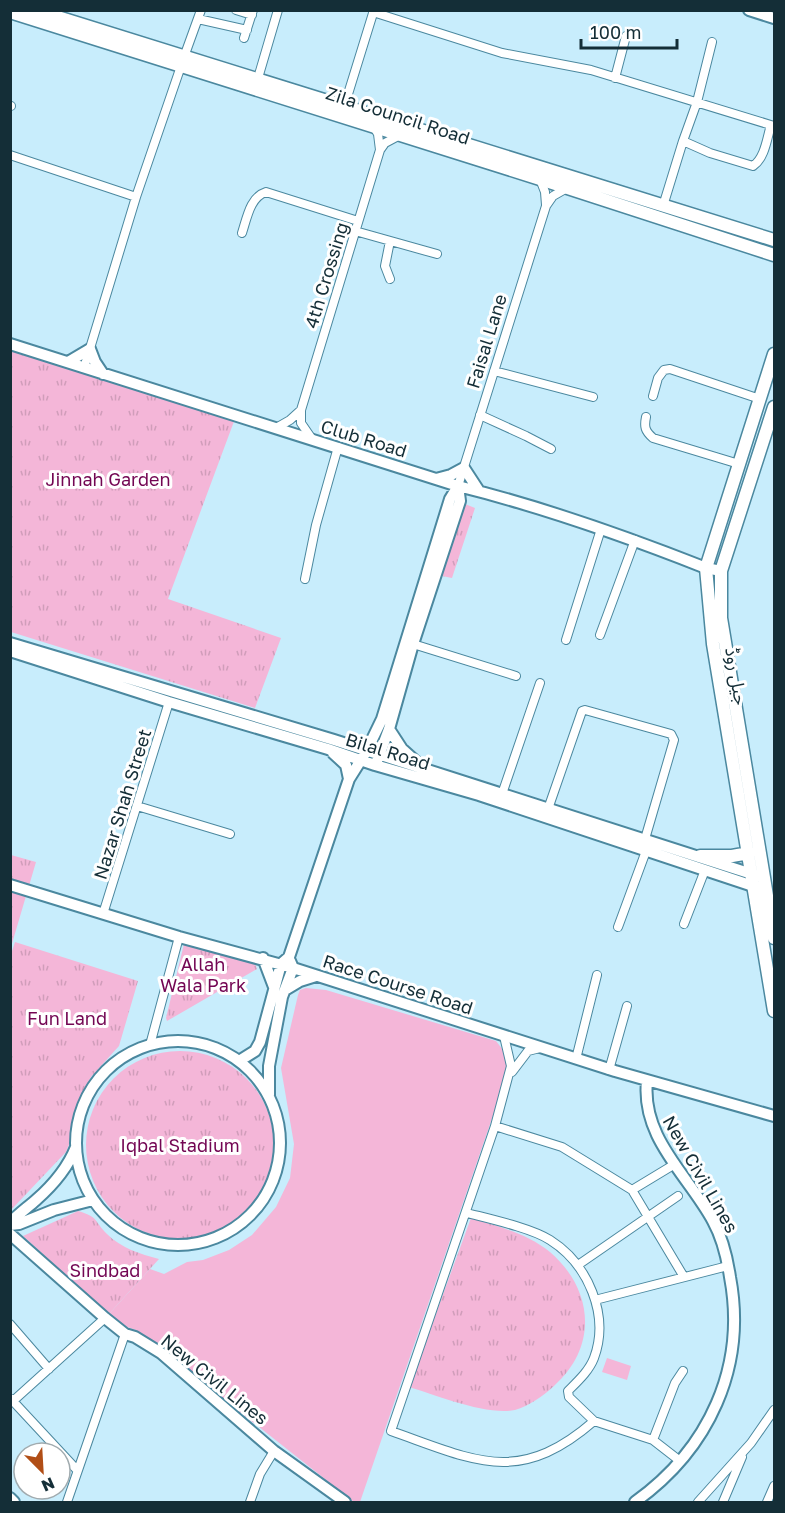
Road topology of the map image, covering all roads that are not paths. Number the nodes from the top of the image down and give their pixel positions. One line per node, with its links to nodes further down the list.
1 (35, 10): 14 (main road, Zila Council Road)
2 (236, 10): 7 (street)
3 (278, 10): 16 (street)
4 (749, 10): 9 (main road)
5 (373, 11): 17 (street); 19 (street)
6 (10, 12): 14 (main road, Zila Council Road)
7 (253, 13): 10 (street)
8 (199, 15): 10 (street); 15 (street)
9 (774, 18)
10 (247, 30): 12 (street)
11 (626, 36): 17 (street)
12 (244, 38)
13 (712, 42): 18 (street)
14 (142, 49): 15 (main road, Zila Council Road)
15 (183, 61): 16 (main road, Zila Council Road); 21 (main road, Zila Council Road); 28 (street)
16 (258, 78): 19 (main road, Zila Council Road)
17 (615, 78): 18 (street)
18 (697, 102): 20 (street); 23 (street)
19 (344, 107): 30 (main road, Zila Council Road)
20 (772, 126): 23 (street)
21 (374, 127): 22 (main road, Zila Council Road); 24 (street)
22 (400, 135): 24 (street); 26 (main road, Zila Council Road)
23 (683, 141): 30 (street)
24 (380, 150): 31 (street, 4th Crossing)
25 (10, 155): 28 (street)
26 (540, 179): 27 (main road, Zila Council Road); 29 (street)
27 (569, 188): 29 (street); 37 (main road, Zila Council Road)
28 (136, 197): 40 (street)
29 (546, 206): 44 (street, Faisal Lane)
30 (663, 206): 34 (main road, Zila Council Road)
31 (358, 221): 32 (street, 4th Crossing); 33 (street)
32 (355, 231): 35 (street); 50 (street, 4th Crossing)
33 (242, 232)
34 (774, 240)
35 (390, 241): 36 (street); 38 (street)
36 (437, 254)
37 (774, 255)
38 (390, 279)
39 (10, 344): 42 (main road, Club Road)
40 (90, 349): 42 (main road); 43 (street); 45 (main road)
41 (774, 354): 48 (main road, جیل روڈ)
42 (68, 362): 43 (main road, Club Road)
43 (84, 368): 45 (main road, Club Road)
44 (494, 371): 47 (street); 51 (street, Faisal Lane)
45 (104, 374): 53 (main road, Club Road)
46 (653, 396): 48 (street)
47 (592, 397)
48 (760, 399): 57 (main road, جیل روڈ)
49 (774, 407): 65 (main road, جیل روڈ)
50 (301, 410): 53 (street); 54 (street)
51 (480, 415): 56 (street); 58 (street, Faisal Lane)
52 (646, 417): 57 (street)
53 (276, 428): 54 (main road, Club Road)
54 (312, 439): 55 (main road, Club Road)
55 (338, 447): 59 (main road, Club Road); 66 (street)
56 (552, 450)
57 (739, 464): 64 (main road, جیل روڈ)
58 (464, 468): 59 (main road); 60 (street, Faisal Lane); 61 (main road)
59 (436, 479): 60 (main road, Club Road)
60 (458, 486): 61 (main road, Club Road); 70 (main road, Faisal Lane); 76 (main road, Faisal Lane)
61 (479, 491): 62 (main road, Club Road)
62 (600, 529): 63 (main road, Club Road); 68 (street)
63 (634, 540): 64 (main road, Club Road); 67 (street)
64 (706, 568): 65 (main road, Club Road); 88 (main road, جیل روڈ)
65 (721, 571): 91 (main road, جیل روڈ)
66 (305, 579)
67 (600, 635)
68 (566, 640)
69 (10, 643): 77 (main road, Bilal Road)
70 (413, 644): 72 (street); 75 (main road, Faisal Lane)
71 (10, 651): 74 (main road, Bilal Road)
72 (516, 676)
73 (540, 683): 82 (street)
74 (169, 702): 77 (main road, Bilal Road); 83 (street, Nazar Shah Street)
75 (389, 729): 79 (main road, Faisal Lane); 80 (main road)
76 (372, 740): 77 (main road); 78 (main road, Faisal Lane)
77 (331, 745): 78 (main road, Bilal Road); 81 (main road)
78 (363, 756): 79 (main road, Bilal Road); 81 (main road, Faisal Lane)
79 (377, 760): 80 (main road, Bilal Road); 87 (main road, Bilal Road)
80 (427, 770): 82 (main road, Bilal Road)
81 (349, 779): 99 (main road, Faisal Lane)
82 (501, 794): 84 (main road, Bilal Road)
83 (137, 806): 85 (street); 93 (street, Nazar Shah Street)
84 (549, 809): 86 (main road, Bilal Road); 86 (street)
85 (230, 834)
86 (645, 839): 89 (main road, Bilal Road)
87 (646, 851): 90 (main road, Bilal Road); 95 (street)
88 (749, 853): 89 (main road); 91 (main road, جیل روڈ)
89 (700, 856): 91 (main road, Bilal Road)
90 (705, 870): 91 (main road, Bilal Road); 94 (street)
91 (759, 882): 97 (main road, جیل روڈ); 104 (main road, جیل روڈ)
92 (10, 885): 93 (main road, Race Course Road)
93 (103, 914): 96 (main road, Race Course Road)
94 (684, 924)
95 (618, 927)
96 (179, 937): 98 (main road, Race Course Road); 106 (street)
97 (774, 938)
98 (263, 958): 99 (main road, Race Course Road); 102 (main road)
99 (288, 963): 100 (main road, Race Course Road); 102 (main road, Faisal Lane)
100 (316, 975): 102 (main road); 105 (main road, Race Course Road)
101 (597, 975): 108 (street)
102 (279, 989): 109 (main road); 113 (main road)
103 (627, 1006): 110 (street)
104 (774, 1011)
105 (504, 1035): 107 (main road, Race Course Road); 111 (street)
106 (150, 1046): 109 (main road); 116 (main road)
107 (540, 1048): 108 (main road, Race Course Road); 111 (street)
108 (576, 1059): 110 (main road, Race Course Road)
109 (239, 1061): 113 (main road)
110 (609, 1070): 112 (main road, Race Course Road)
111 (508, 1078): 115 (street)
112 (647, 1081): 114 (main road, Race Course Road); 117 (main road, New Civil Lines)
113 (269, 1097): 120 (main road)
114 (774, 1116)
115 (495, 1126): 118 (street); 121 (street)
116 (76, 1146): 120 (main road); 123 (main road)
117 (675, 1164): 118 (street); 126 (main road, New Civil Lines)
118 (632, 1190): 122 (street)
119 (678, 1196): 122 (street)
120 (93, 1200): 123 (main road)
121 (467, 1213): 125 (street); 136 (street)
122 (648, 1217): 125 (street); 127 (street)
123 (10, 1224)
124 (10, 1234): 129 (main road, New Civil Lines)
125 (578, 1264): 128 (street)
126 (728, 1266): 127 (street); 140 (main road, New Civil Lines)
127 (684, 1277): 128 (street)
128 (595, 1300): 136 (street)
129 (105, 1318): 131 (main road, New Civil Lines); 132 (street)
130 (10, 1324): 132 (street)
131 (125, 1334): 138 (main road, New Civil Lines); 141 (street)
132 (49, 1369): 134 (street)
133 (683, 1371): 137 (street)
134 (12, 1399): 141 (street)
135 (774, 1410): 139 (street)
136 (594, 1421): 137 (street)
137 (653, 1440): 140 (street)
138 (274, 1451): 146 (street); 147 (main road, New Civil Lines)
139 (744, 1451): 149 (street); 150 (street)
140 (680, 1461): 148 (main road, New Civil Lines)
141 (77, 1470): 145 (street)
142 (774, 1486): 151 (street)
143 (10, 1498): 144 (main road)
144 (14, 1503)
145 (67, 1503)
146 (250, 1503)
147 (345, 1503)
148 (635, 1503)
149 (698, 1503)
150 (723, 1503)
151 (767, 1503)

